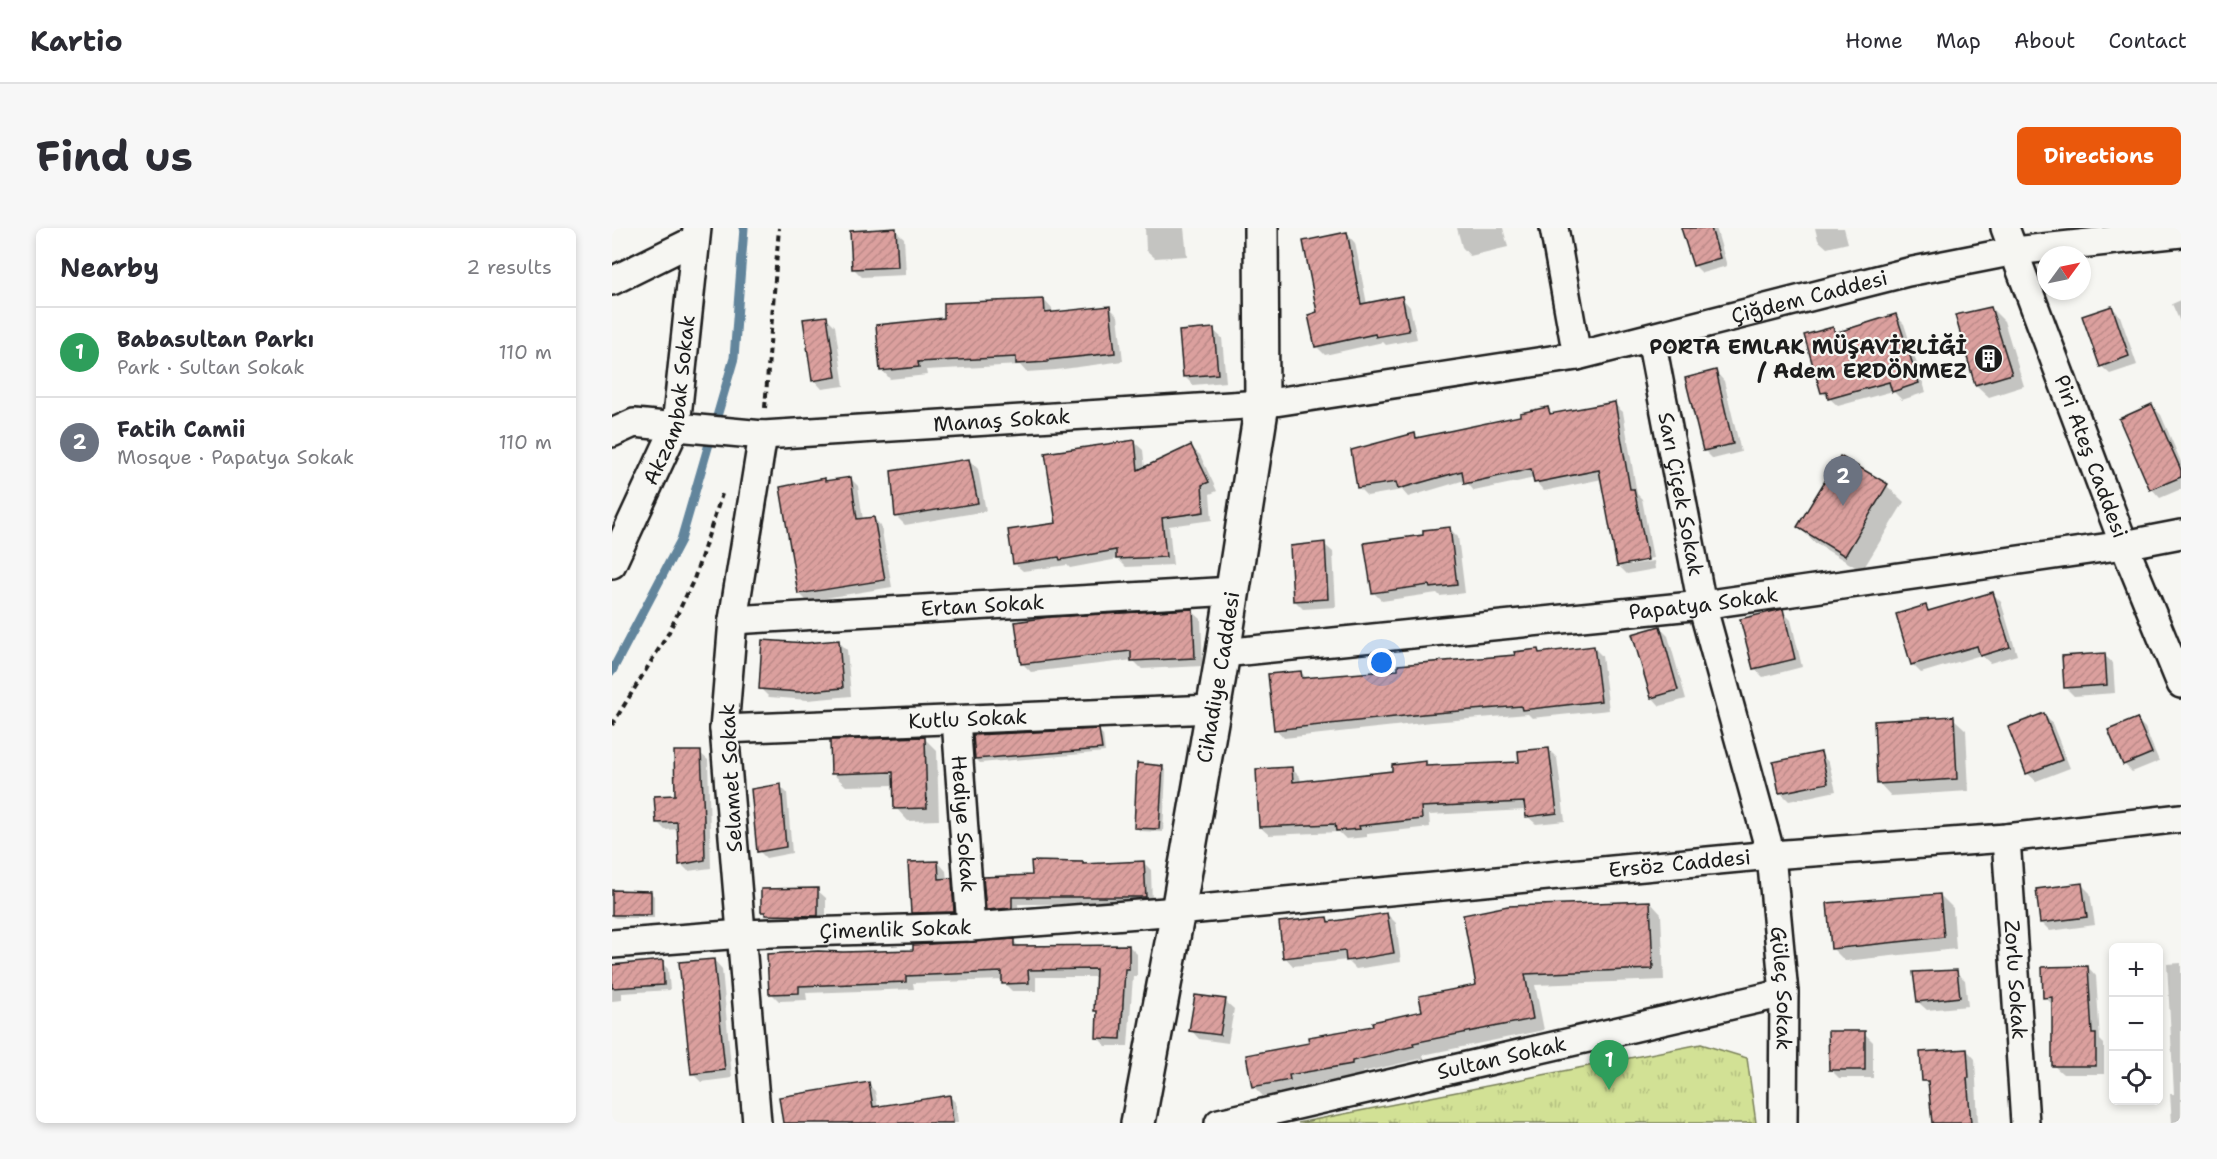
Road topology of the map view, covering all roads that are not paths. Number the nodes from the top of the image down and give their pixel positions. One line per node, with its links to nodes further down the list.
1 (1261, 228): 9 (street, Cihadiye Caddesi)
2 (1554, 228): 8 (street)
3 (2181, 233): 5 (street, Çiğdem Caddesi)
4 (696, 234): 6 (street); 10 (street, Akzambak Sokak)
5 (2010, 239): 7 (street, Çiğdem Caddesi); 14 (street, Piri Ateş Caddesi)
6 (612, 281)
7 (1651, 339): 8 (street, Çiğdem Caddesi); 17 (street, Sarı Çiçek Sokak)
8 (1577, 356): 9 (street, Çiğdem Caddesi)
9 (1262, 404): 12 (street, Manaş Sokak); 16 (street, Cihadiye Caddesi)
10 (676, 426): 11 (street, Manaş Sokak); 12 (street, Manaş Sokak); 15 (street, Akzambak Sokak)
11 (612, 433)
12 (752, 435): 18 (street, Selamet Sokak)
13 (2181, 534): 14 (street, Papatya Sokak)
14 (2124, 545): 17 (street, Papatya Sokak); 20 (street, Piri Ateş Caddesi)
15 (612, 564)
16 (1233, 591): 18 (street, Ertan Sokak); 19 (street, Cihadiye Caddesi)
17 (1702, 605): 19 (street, Papatya Sokak); 26 (street, Sarı Çiçek Sokak)
18 (733, 620): 23 (street, Selamet Sokak)
19 (1223, 652): 21 (street, Cihadiye Caddesi)
20 (2181, 684)
21 (1213, 709): 22 (street, Kutlu Sokak); 27 (street, Cihadiye Caddesi)
22 (956, 720): 23 (street, Kutlu Sokak); 28 (street, Hediye Sokak)
23 (724, 729): 29 (street, Selamet Sokak)
24 (2181, 819): 25 (street, Ersöz Caddesi)
25 (2006, 838): 26 (street, Ersöz Caddesi); 36 (street, Zorlu Sokak)
26 (1771, 855): 27 (street, Ersöz Caddesi); 31 (street, Güleç Sokak)
27 (1178, 911): 28 (street, Çimenlik Sokak); 33 (street, Cihadiye Caddesi)
28 (971, 927): 29 (street, Çimenlik Sokak)
29 (741, 934): 30 (street, Çimenlik Sokak); 32 (street, Selamet Sokak)
30 (612, 944)
31 (1784, 993): 34 (street, Sultan Sokak); 35 (street, Güleç Sokak)
32 (757, 1123)
33 (1138, 1123)
34 (1219, 1123)
35 (1783, 1123)
36 (2025, 1123)

